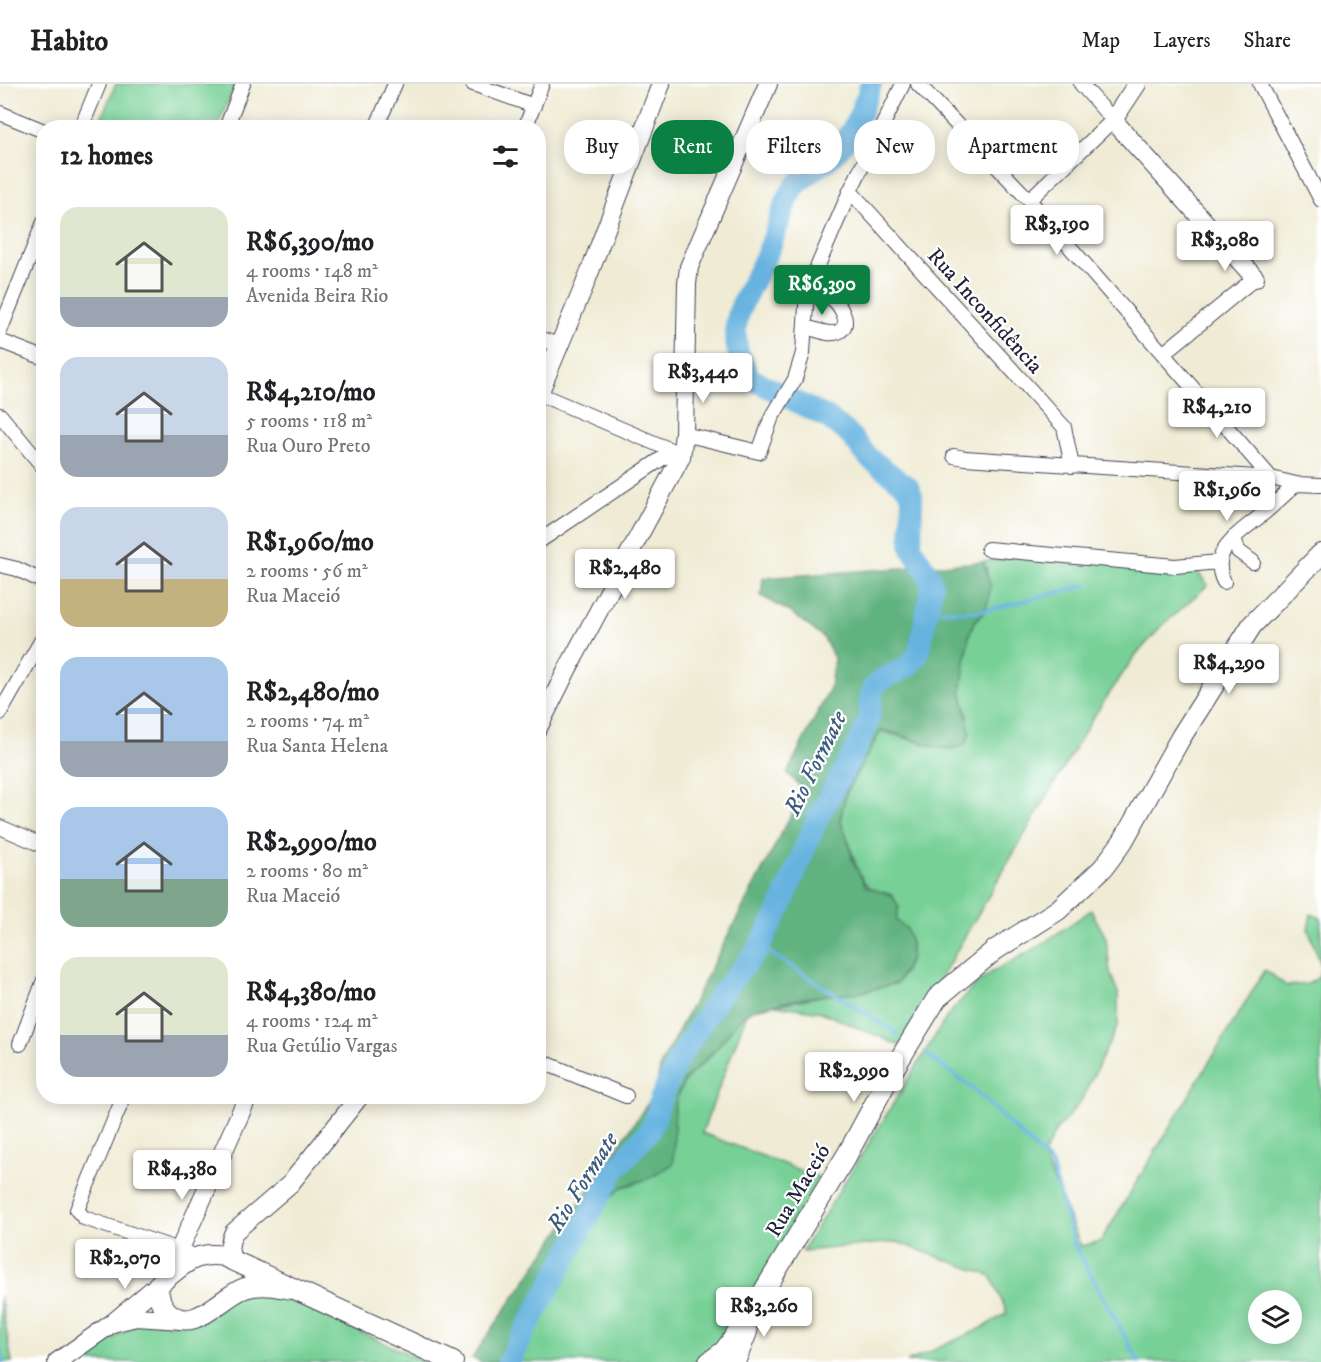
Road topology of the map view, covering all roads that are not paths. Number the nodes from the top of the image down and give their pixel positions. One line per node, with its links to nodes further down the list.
1 (99, 84): 15 (street)
2 (243, 84): 16 (street)
3 (395, 84): 17 (street)
4 (473, 84): 13 (street)
5 (542, 84): 13 (street)
6 (661, 84): 31 (street)
7 (768, 84): 37 (street)
8 (903, 84): 21 (street)
9 (918, 84): 22 (street)
10 (1081, 84): 19 (street)
11 (1137, 84): 19 (street)
12 (1260, 84): 23 (street)
13 (534, 106): 18 (street)
14 (0, 113): 20 (street)
15 (84, 120)
16 (229, 120)
17 (379, 120)
18 (528, 120)
19 (1113, 120): 22 (street); 25 (street)
20 (36, 128)
21 (850, 191): 26 (street); 41 (street, Rua Inconfidência)
22 (1029, 200): 32 (street)
23 (1321, 200)
24 (36, 242): 28 (street)
25 (1255, 278): 32 (street)
26 (807, 291): 27 (street); 27 (street)
27 (806, 327): 37 (street)
28 (0, 331)
29 (0, 340): 33 (street)
30 (546, 341): 31 (street)
31 (560, 345): 34 (street)
32 (1163, 354): 42 (street)
33 (36, 355)
34 (546, 378)
35 (546, 398): 38 (street)
36 (0, 415): 40 (street)
37 (684, 434): 38 (street)
38 (677, 453): 45 (street); 57 (street)
39 (954, 456): 41 (street)
40 (36, 458)
41 (1072, 466): 42 (street)
42 (1271, 478): 43 (street)
43 (1296, 484): 44 (street); 46 (street)
44 (1321, 485)
45 (546, 537)
46 (1234, 537): 49 (street); 50 (street)
47 (988, 549): 49 (street)
48 (1321, 554): 54 (main road, Rua Maceió)
49 (1219, 562): 55 (street)
50 (1253, 562)
51 (0, 565): 53 (street)
52 (1321, 570): 54 (street)
53 (36, 578)
54 (1296, 578): 75 (main road, Rua Maceió)
55 (1224, 582)
56 (36, 650): 58 (street)
57 (546, 710)
58 (0, 713)
59 (0, 827): 60 (street)
60 (36, 843)
61 (36, 1001): 62 (street)
62 (20, 1044)
63 (546, 1063): 64 (street)
64 (626, 1096)
65 (121, 1104): 68 (street)
66 (244, 1104): 68 (street)
67 (354, 1104): 70 (street)
68 (179, 1251): 69 (street); 71 (street)
69 (199, 1255): 70 (main road); 71 (main road)
70 (232, 1260): 73 (main road); 74 (main road)
71 (173, 1272): 72 (main road)
72 (158, 1285): 76 (main road); 77 (street)
73 (292, 1288): 74 (main road); 79 (main road)
74 (230, 1295): 76 (main road)
75 (758, 1301): 80 (main road, Rua Maceió); 81 (main road, Rua Maceió)
76 (182, 1320): 77 (street)
77 (114, 1322): 78 (street)
78 (57, 1362)
79 (453, 1362)
80 (709, 1362)
81 (735, 1362)

